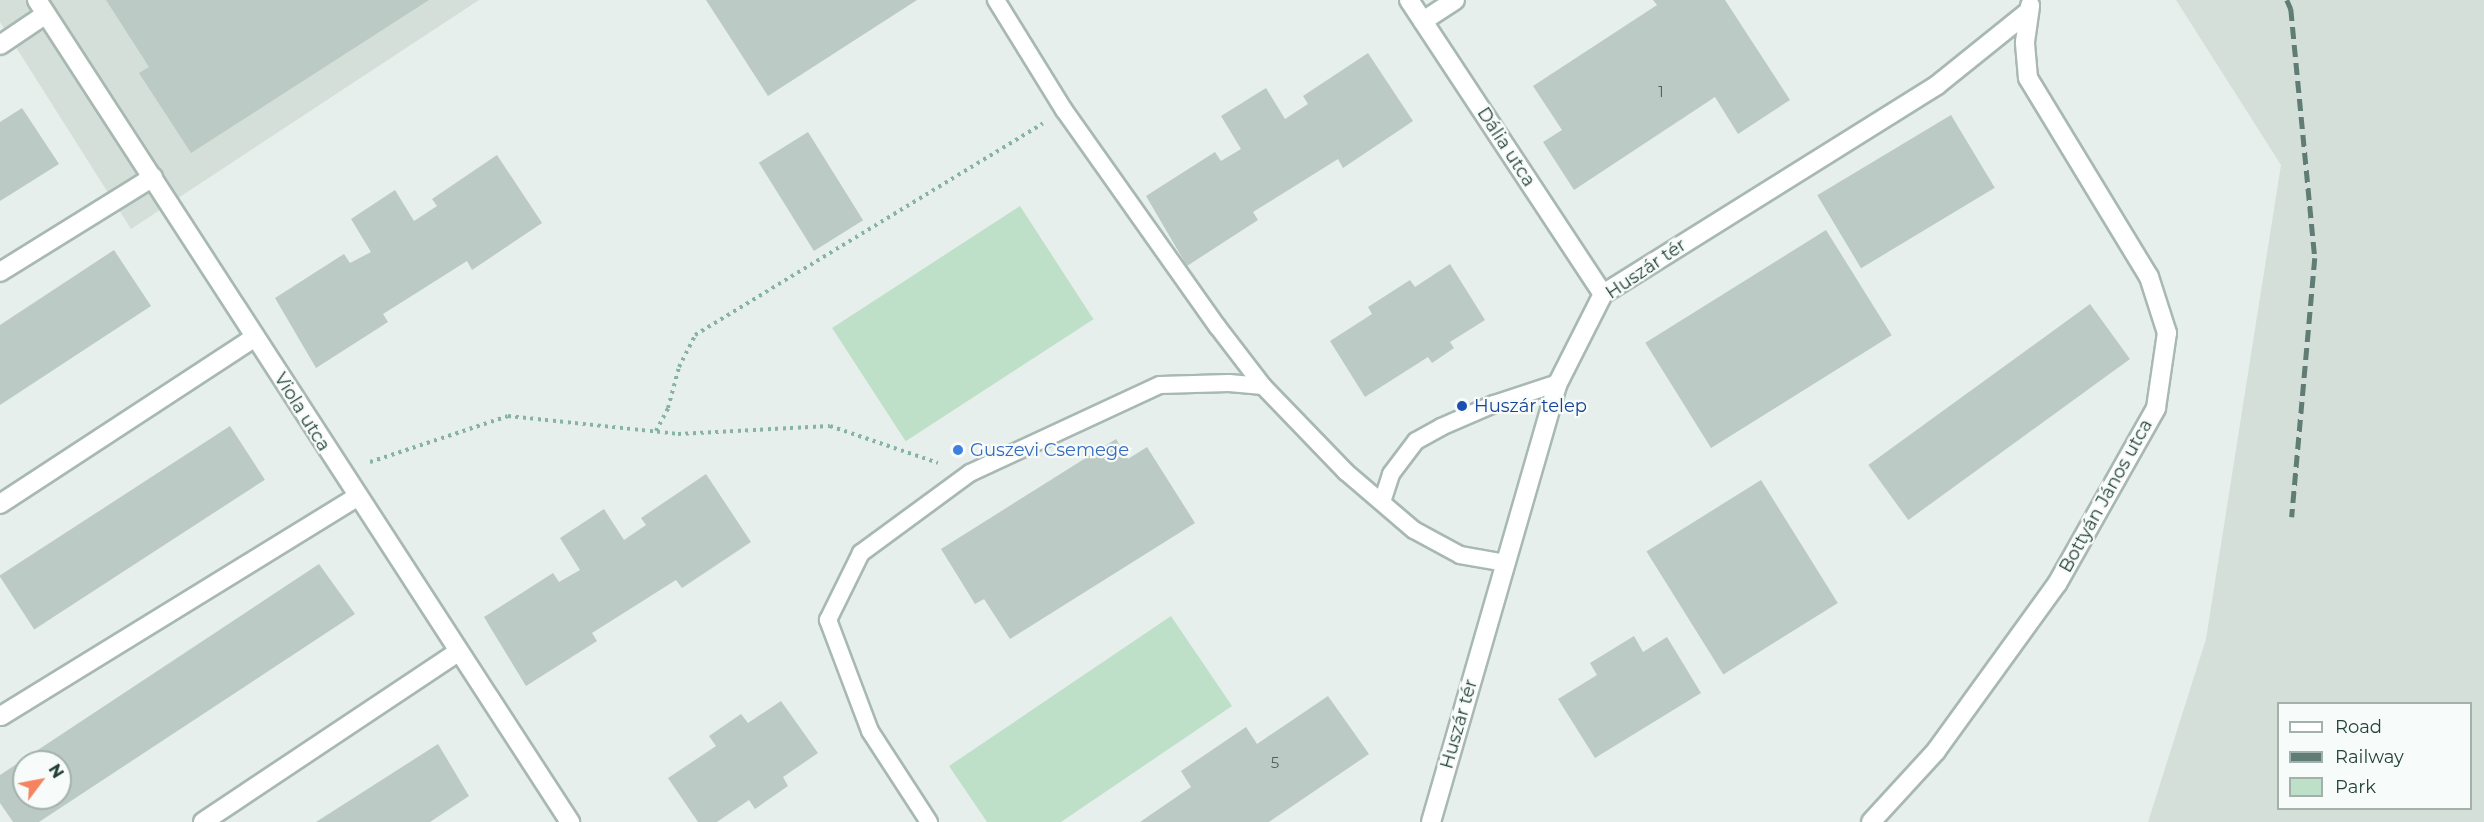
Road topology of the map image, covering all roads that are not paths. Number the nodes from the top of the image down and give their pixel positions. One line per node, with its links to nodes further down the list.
1 (996, 0): 13 (lane)
2 (1409, 0): 6 (street, Dália utca)
3 (1455, 0): 6 (street)
4 (2030, 5): 10 (street, Huszár tér); 24 (street, Bottyán János utca)
5 (42, 7): 7 (street); 8 (street, Viola utca)
6 (1423, 21): 10 (street, Dália utca)
7 (0, 45)
8 (153, 177): 9 (street); 11 (street, Viola utca)
9 (0, 272)
10 (1603, 294): 12 (street, Huszár tér)
11 (255, 337): 14 (street, Viola utca); 16 (street)
12 (1558, 383): 15 (lane); 17 (street, Huszár tér)
13 (1263, 386): 15 (lane); 22 (lane)
14 (358, 496): 18 (street, Viola utca); 19 (street)
15 (1382, 502): 17 (lane)
16 (0, 504)
17 (1506, 563): 23 (street, Huszár tér)
18 (458, 652): 20 (street, Viola utca); 21 (street)
19 (1, 716)
20 (562, 820)
21 (203, 822)
22 (929, 822)
23 (1431, 822)
24 (1871, 822)

